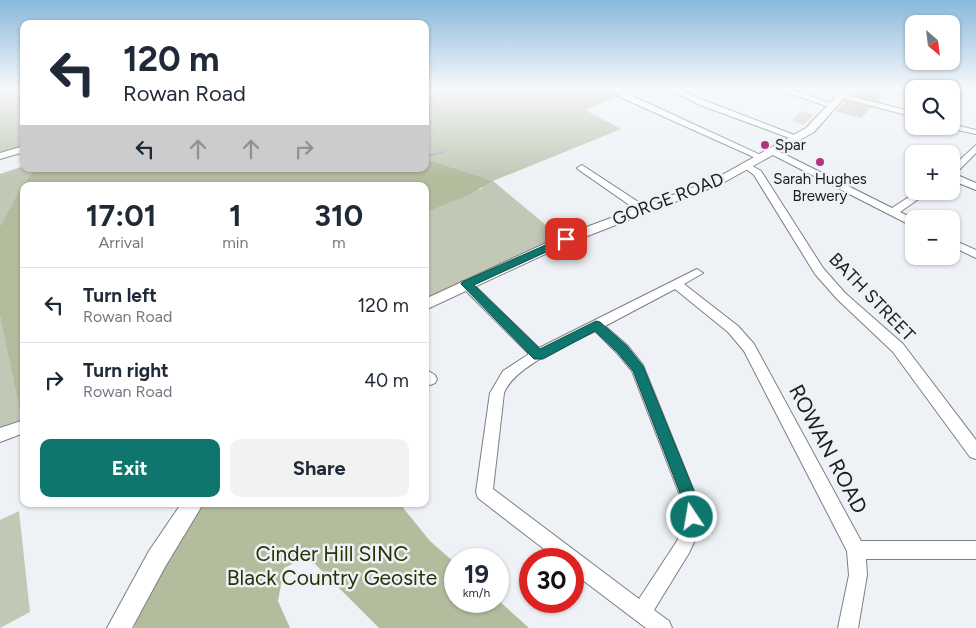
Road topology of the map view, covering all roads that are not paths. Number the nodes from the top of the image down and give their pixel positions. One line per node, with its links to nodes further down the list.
1 (675, 118): 11 (street)
2 (745, 118): 6 (street)
3 (820, 118): 6 (main road, GORGE ROAD)
4 (960, 129): 5 (street)
5 (976, 133)
6 (798, 138): 9 (main road, GORGE ROAD)
7 (976, 148): 12 (street)
8 (20, 150): 10 (street)
9 (772, 151): 11 (main road, GORGE ROAD); 19 (street)
10 (0, 156)
11 (761, 157): 13 (main road, GORGE ROAD)
12 (960, 165)
13 (747, 166): 18 (main road, GORGE ROAD); 31 (street, BATH STREET)
14 (582, 168): 18 (street)
15 (960, 179): 16 (street)
16 (976, 187)
17 (911, 200): 19 (street)
18 (642, 209): 24 (main road, GORGE ROAD)
19 (893, 212): 20 (street)
20 (905, 218)
21 (960, 246): 22 (street)
22 (976, 254)
23 (697, 273): 25 (street)
24 (466, 284): 26 (main road, GORGE ROAD); 28 (street)
25 (676, 284): 27 (street); 34 (street, ROWAN ROAD)
26 (429, 303)
27 (596, 325): 28 (street); 37 (street)
28 (538, 355): 33 (street)
29 (20, 428): 30 (street)
30 (0, 435)
31 (976, 452)
32 (191, 507): 38 (main road)
33 (558, 548)
34 (856, 550): 35 (street); 40 (street)
35 (976, 550)
36 (584, 568): 37 (street)
37 (641, 612): 39 (street)
38 (119, 628)
39 (662, 628)
40 (848, 628)

